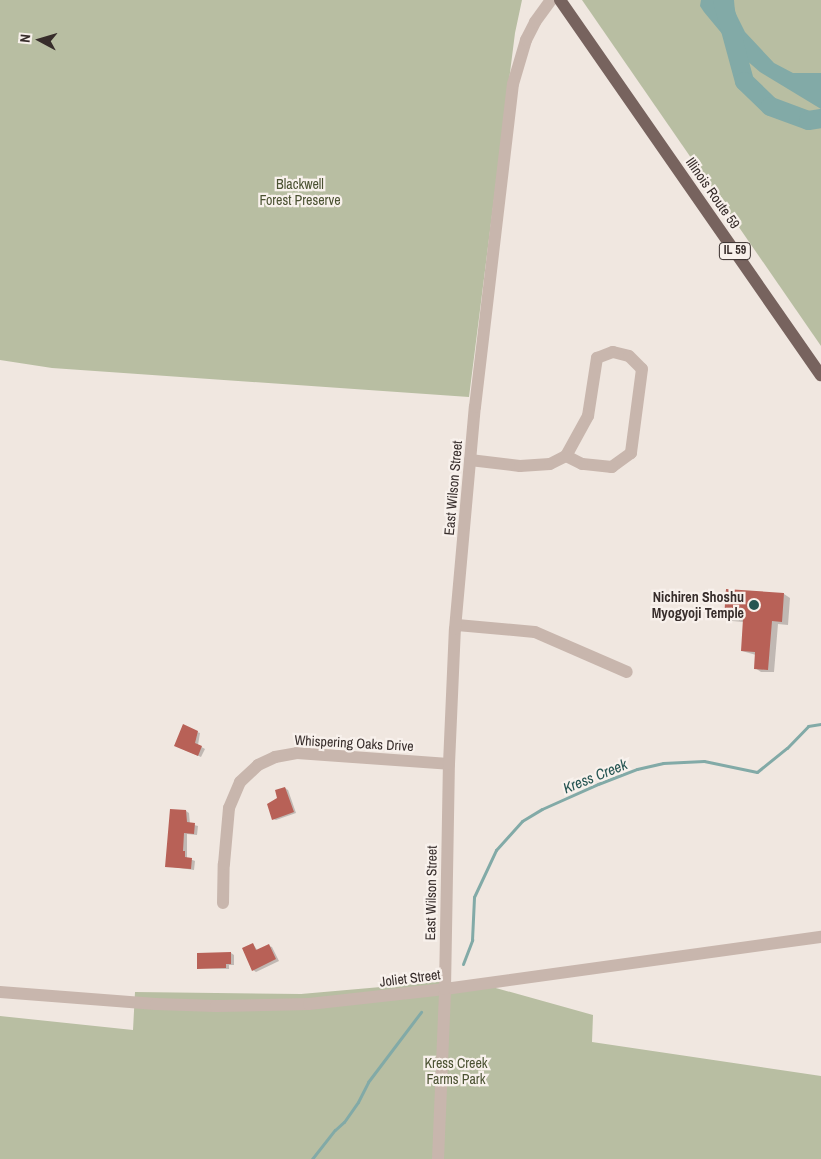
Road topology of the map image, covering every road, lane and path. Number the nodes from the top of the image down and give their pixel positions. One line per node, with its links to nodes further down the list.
1 (551, 0): 5 (street, East Wilson Street)
2 (560, 0): 3 (main road, Illinois Route 59 / IL 59)
3 (821, 375)
4 (566, 456): 4 (street); 5 (street)
5 (470, 460): 6 (street, East Wilson Street)
6 (457, 625): 7 (street); 8 (street, East Wilson Street)
7 (627, 672)
8 (450, 764): 9 (street, Whispering Oaks Drive); 11 (street, East Wilson Street)
9 (223, 903)
10 (821, 937): 11 (street, Joliet Street)
11 (446, 989): 12 (street, Joliet Street); 13 (street, East Wilson Street)
12 (0, 992)
13 (438, 1159)

